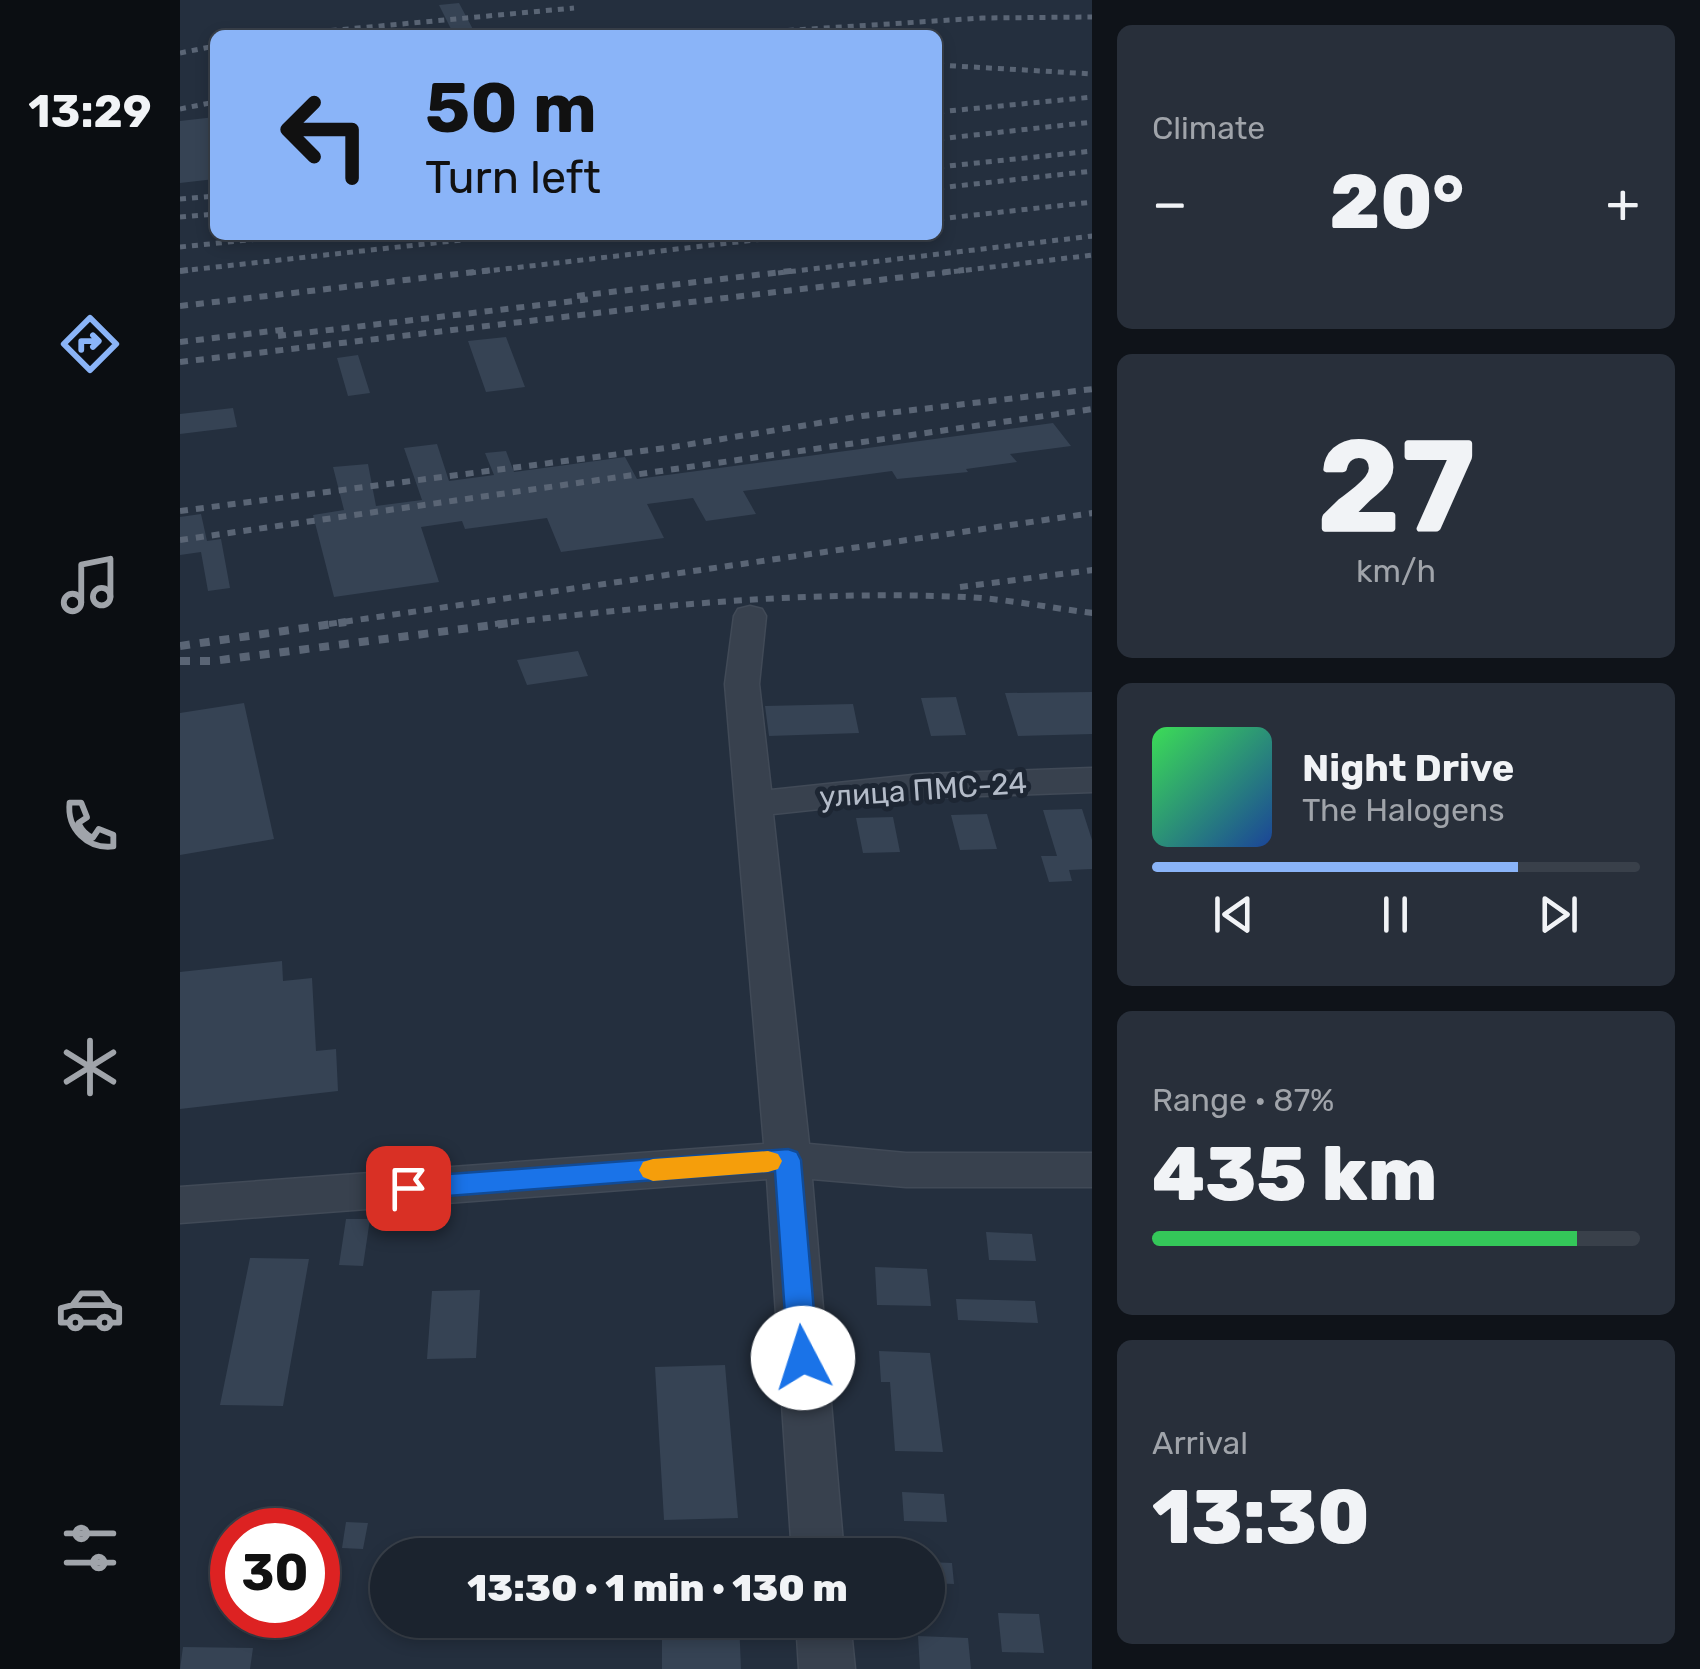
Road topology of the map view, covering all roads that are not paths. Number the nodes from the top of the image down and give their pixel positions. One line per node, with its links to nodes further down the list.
1 (750, 616): 3 (street)
2 (1092, 780): 3 (street, улица ПМС-24)
3 (754, 804): 4 (street)
4 (788, 1160): 5 (street); 6 (street); 7 (street)
5 (1092, 1170)
6 (180, 1205)
7 (817, 1538)
8 (825, 1638): 9 (street)
9 (827, 1669)

